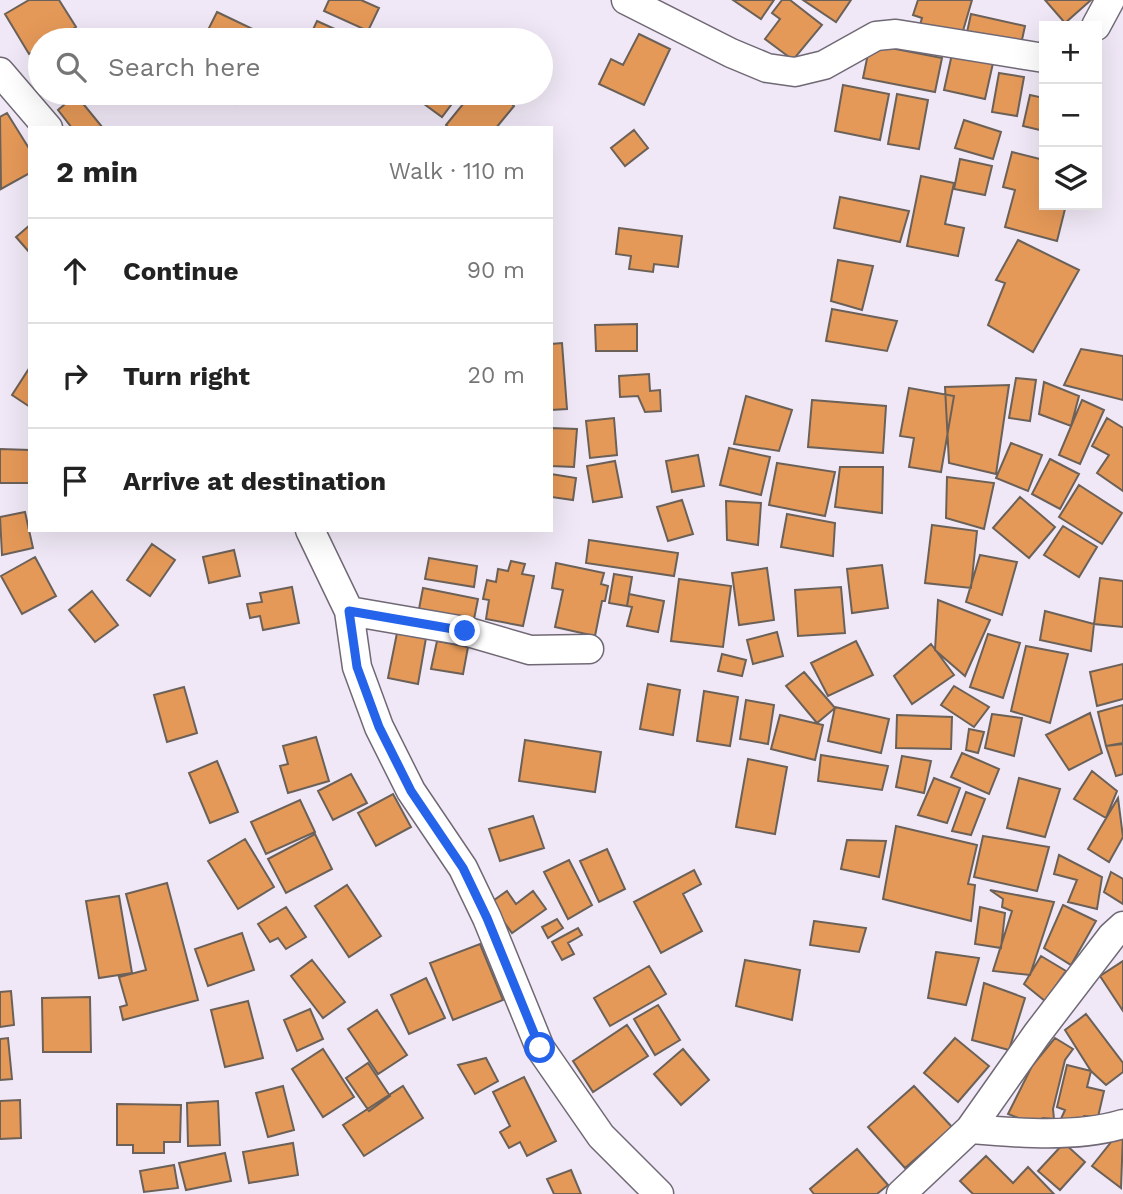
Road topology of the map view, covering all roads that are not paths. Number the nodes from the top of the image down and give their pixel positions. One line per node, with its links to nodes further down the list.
1 (626, 0): 4 (street)
2 (1110, 0): 3 (street)
3 (1099, 21)
4 (1039, 57)
5 (0, 72): 6 (street)
6 (28, 105)
7 (28, 105): 8 (street)
8 (46, 126)
9 (311, 532): 10 (street)
10 (349, 611): 11 (street); 15 (street)
11 (589, 649)
12 (1123, 926): 14 (street)
13 (1123, 1124): 14 (street)
14 (970, 1129): 16 (street)
15 (659, 1194)
16 (901, 1194)

